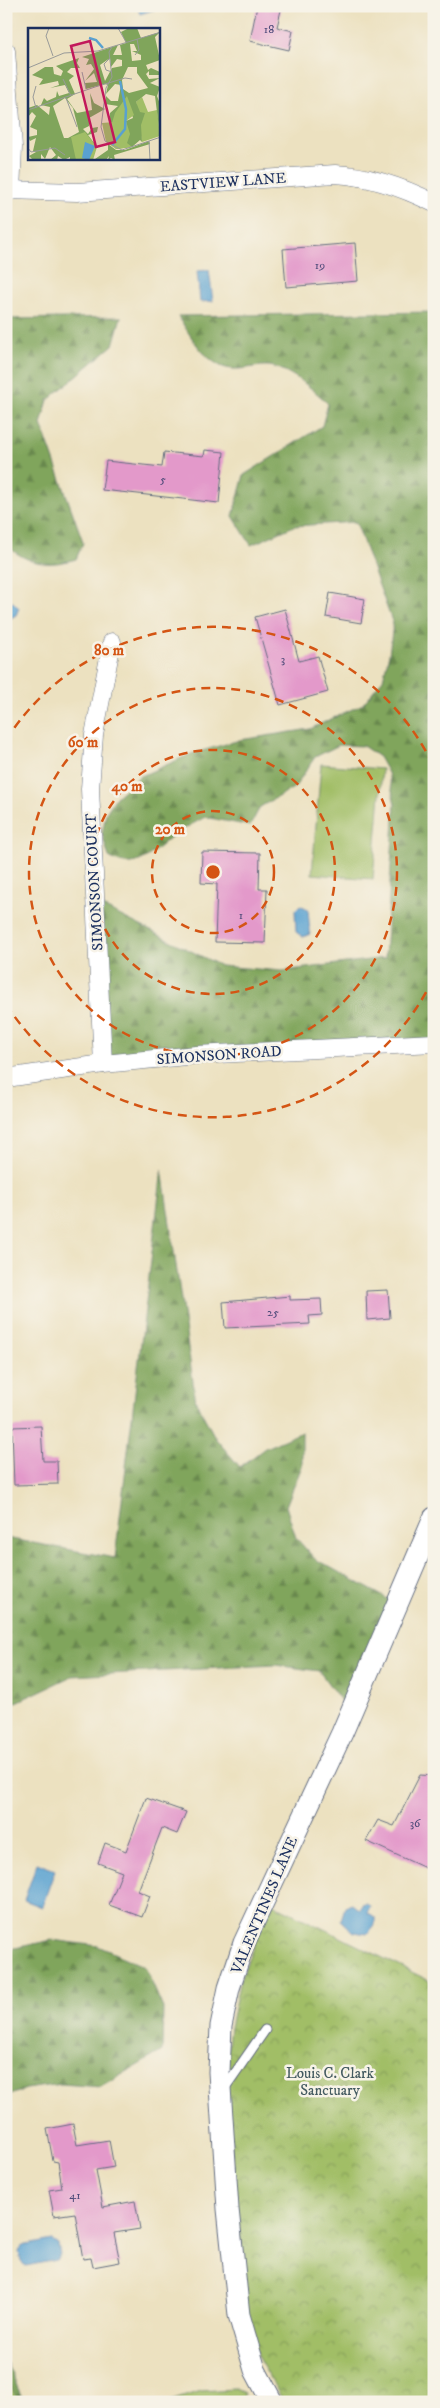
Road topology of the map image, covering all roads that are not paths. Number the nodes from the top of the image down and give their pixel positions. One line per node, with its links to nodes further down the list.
1 (6, 51): 2 (street)
2 (9, 190): 3 (street, EASTVIEW LANE)
3 (434, 203)
4 (112, 642): 6 (street, SIMONSON COURT)
5 (434, 1043): 6 (street, SIMONSON ROAD)
6 (103, 1064): 7 (street, SIMONSON ROAD)
7 (6, 1078)
8 (434, 1518): 10 (street, VALENTINES LANE)
9 (265, 2030): 10 (lane)
10 (220, 2093): 11 (street, VALENTINES LANE)
11 (272, 2402)

